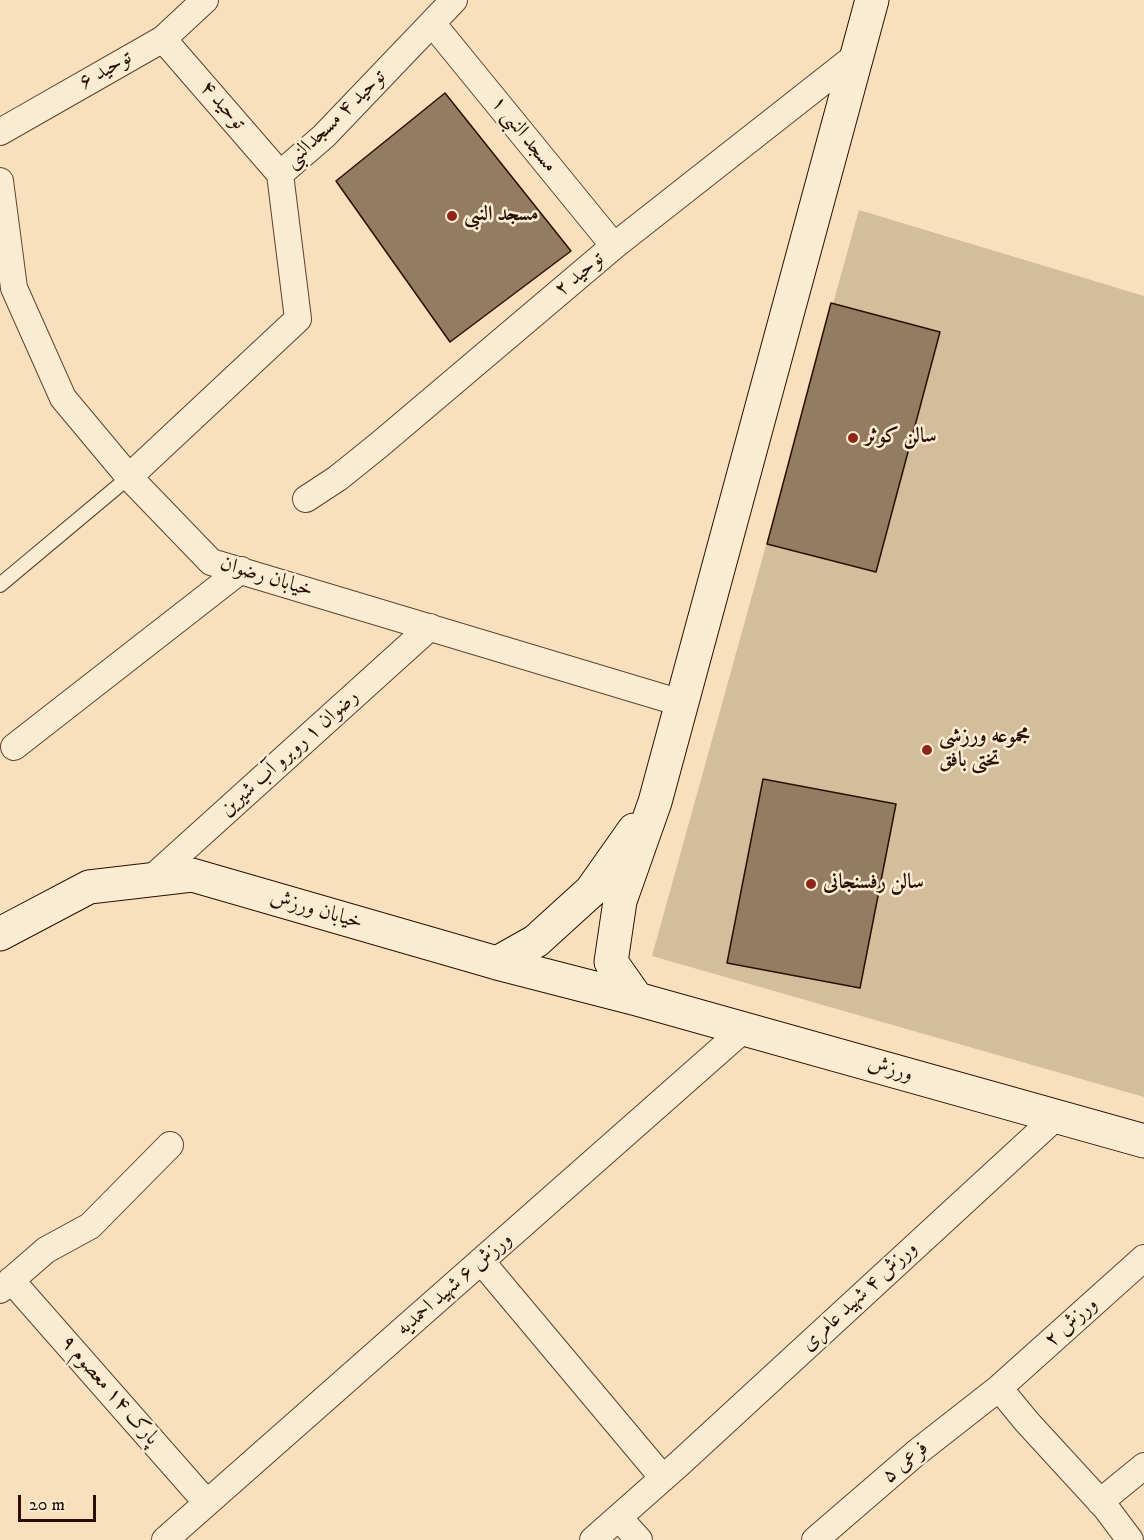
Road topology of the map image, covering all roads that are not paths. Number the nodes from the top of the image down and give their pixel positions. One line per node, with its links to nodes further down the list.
1 (205, 0): 5 (street, توحید ۶)
2 (454, 0): 4 (street, توحید ۴ مسجدالنبی)
3 (872, 0): 6 (street)
4 (432, 23): 8 (street, توحید ۴ مسجدالنبی); 10 (street, مسجد النبی ۱)
5 (163, 39): 7 (street, توحید ۶); 8 (street, توحید ۴)
6 (857, 55): 10 (street, توحید ۲); 16 (street)
7 (0, 132)
8 (280, 174): 11 (street, توحید ۴ مسجدالنبی)
9 (0, 181): 11 (street, خیابان رضوان)
10 (614, 246): 12 (street, توحید ۲)
11 (129, 477): 13 (street, خیابان رضوان); 14 (lane)
12 (306, 499)
13 (241, 570): 15 (street, خیابان رضوان); 17 (street)
14 (0, 585)
15 (430, 627): 16 (street, خیابان رضوان); 19 (street, رضوان ۱ روبرو آب شیرین)
16 (681, 703): 18 (street)
17 (14, 747)
18 (655, 802): 21 (street); 22 (street)
19 (150, 880): 20 (street, خیابان ورزش); 21 (street, خیابان ورزش)
20 (0, 934)
21 (497, 963): 22 (street, خیابان ورزش)
22 (637, 999): 23 (street, ورزش)
23 (744, 1029): 24 (street, ورزش); 28 (street, ورزش ۶ شهید احمدیه)
24 (1056, 1116): 25 (street, ورزش); 32 (street, ورزش ۴ شهید عامری)
25 (1144, 1141)
26 (170, 1145): 29 (street)
27 (1144, 1258): 30 (street, ورزش ۲)
28 (482, 1261): 32 (street); 34 (street, ورزش ۶ شهید احمدیه)
29 (6, 1285): 34 (street, پارک ۱۴ معصوم ۹)
30 (999, 1388): 33 (street); 39 (street, فرعی ۵)
31 (1144, 1466): 33 (street)
32 (663, 1478): 35 (street, ورزش ۴ شهید عامری)
33 (1100, 1502): 40 (street)
34 (207, 1503): 36 (street, ورزش ۶ شهید احمدیه)
35 (619, 1518): 37 (street, ورزش ۴ شهید عامری); 38 (street)
36 (165, 1540)
37 (593, 1540)
38 (639, 1540)
39 (815, 1540)
40 (1130, 1540)

